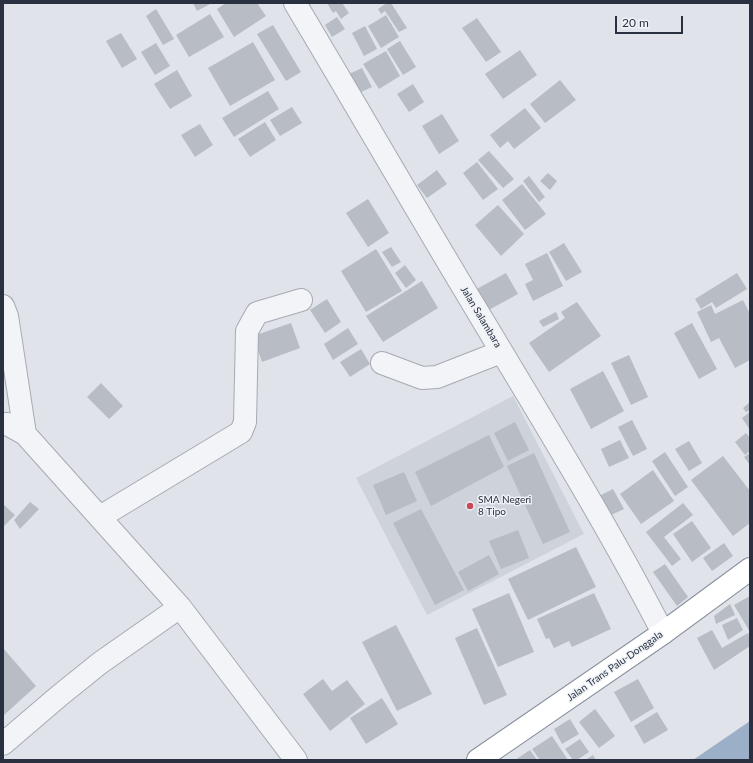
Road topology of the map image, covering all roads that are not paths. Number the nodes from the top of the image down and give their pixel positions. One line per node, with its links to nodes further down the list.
1 (295, 3): 4 (street, Jalan Salambara)
2 (301, 300): 8 (street)
3 (3, 306): 7 (street)
4 (502, 352): 5 (street); 11 (street, Jalan Salambara)
5 (382, 363)
6 (3, 424): 7 (street)
7 (25, 434): 8 (street)
8 (100, 517): 10 (street)
9 (750, 569): 11 (highway, Jalan Trans Palu-Donggala)
10 (180, 607): 12 (street); 13 (street)
11 (663, 633): 14 (highway, Jalan Trans Palu-Donggala)
12 (3, 744)
13 (296, 760)
14 (478, 760)

